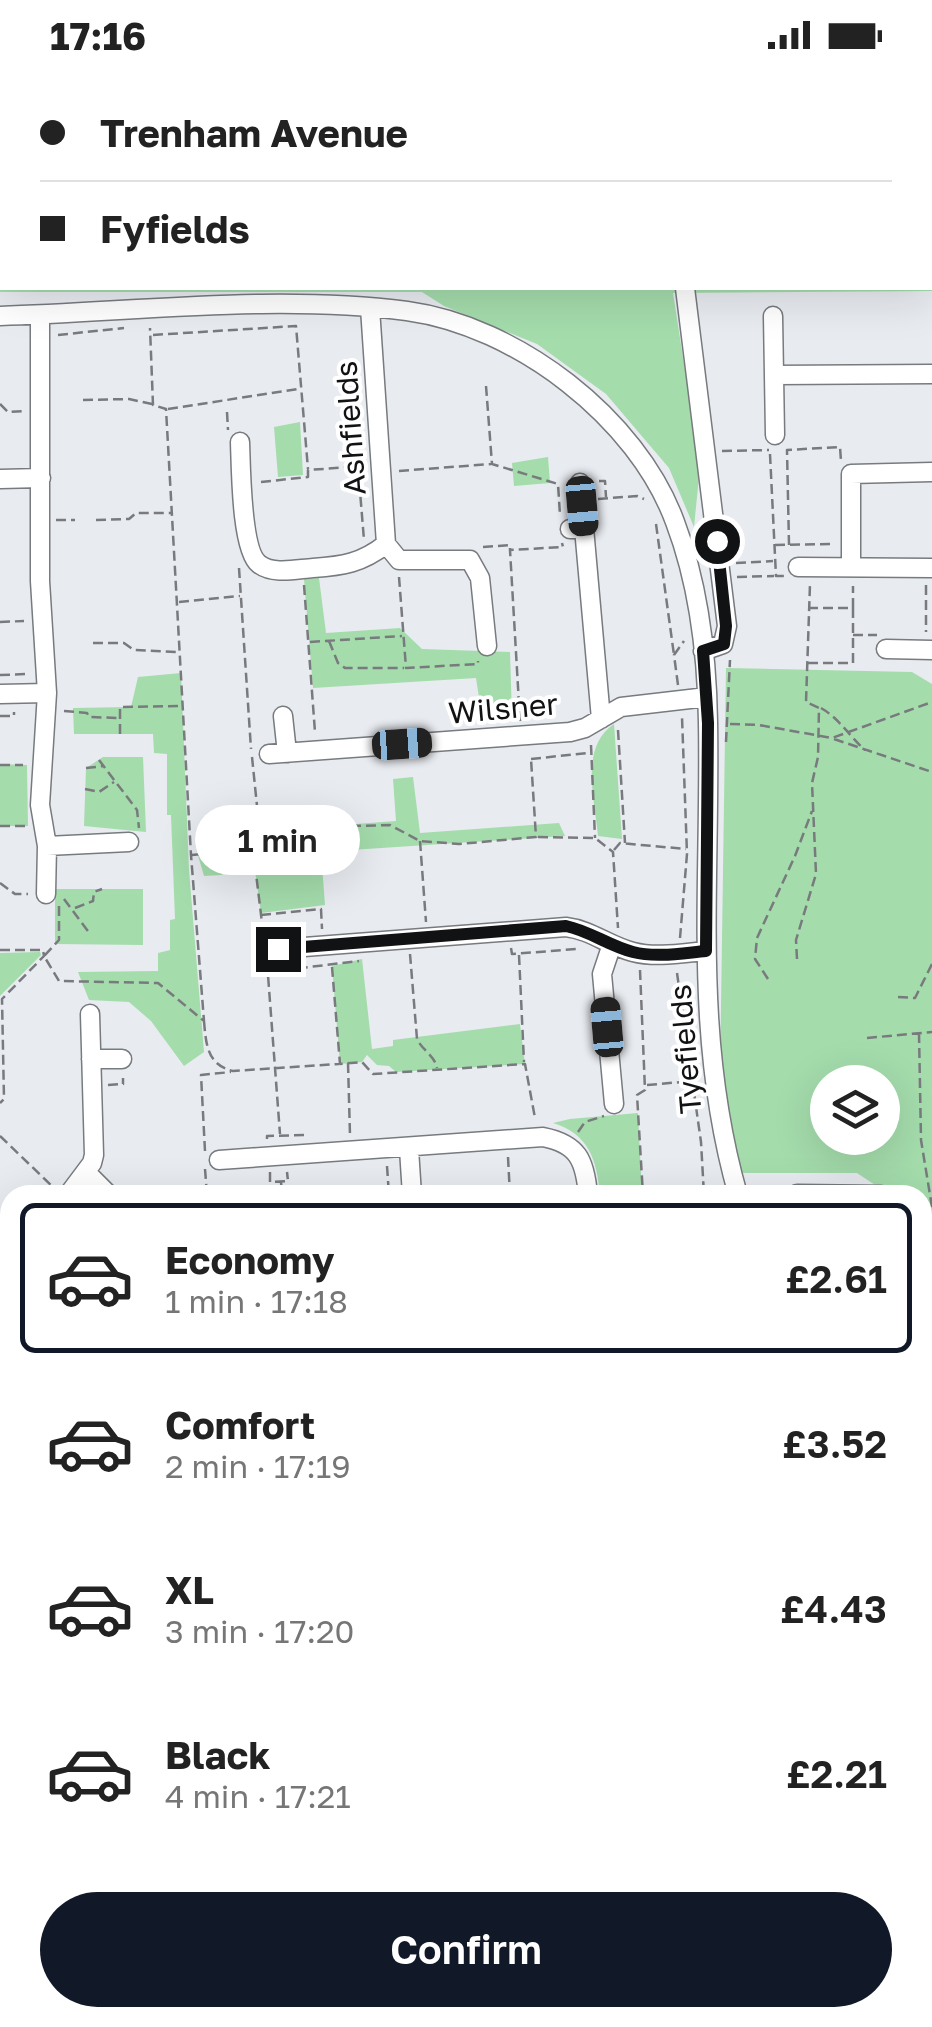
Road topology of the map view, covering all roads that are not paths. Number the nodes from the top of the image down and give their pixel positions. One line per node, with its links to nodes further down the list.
1 (685, 290): 21 (street)
2 (370, 308): 3 (street, Tyefields); 14 (street, Ashfields); 21 (street, Tyefields)
3 (40, 315): 4 (street, Tyefields); 11 (street)
4 (0, 316)
5 (773, 316): 7 (street)
6 (932, 374): 7 (street)
7 (776, 375): 8 (street)
8 (775, 435)
9 (260, 456): 14 (street)
10 (932, 472): 15 (street)
11 (42, 478): 12 (street); 24 (street)
12 (0, 479)
13 (580, 484): 26 (street, Wilsner)
14 (386, 544): 20 (street)
15 (854, 573): 16 (street); 17 (street)
16 (800, 574)
17 (928, 574)
18 (888, 642): 19 (street)
19 (929, 643)
20 (482, 650)
21 (703, 651): 23 (street, Tyefields)
22 (0, 694): 24 (street)
23 (707, 697): 26 (street, Wilsner); 32 (street, Tyefields)
24 (52, 701): 28 (street)
25 (283, 716): 26 (street, Wilsner)
26 (609, 719)
27 (130, 842): 28 (street)
28 (47, 846): 29 (street)
29 (42, 894)
30 (616, 939): 31 (street); 32 (street); 36 (street)
31 (278, 949)
32 (706, 951): 44 (street, Tyefields)
33 (90, 1014): 35 (street)
34 (122, 1059): 35 (street)
35 (91, 1060): 39 (street)
36 (609, 1110)
37 (409, 1148): 38 (street); 42 (street); 43 (street)
38 (210, 1160)
39 (86, 1172): 40 (street); 41 (street)
40 (71, 1185)
41 (99, 1185)
42 (411, 1185)
43 (586, 1185)
44 (736, 1185)

